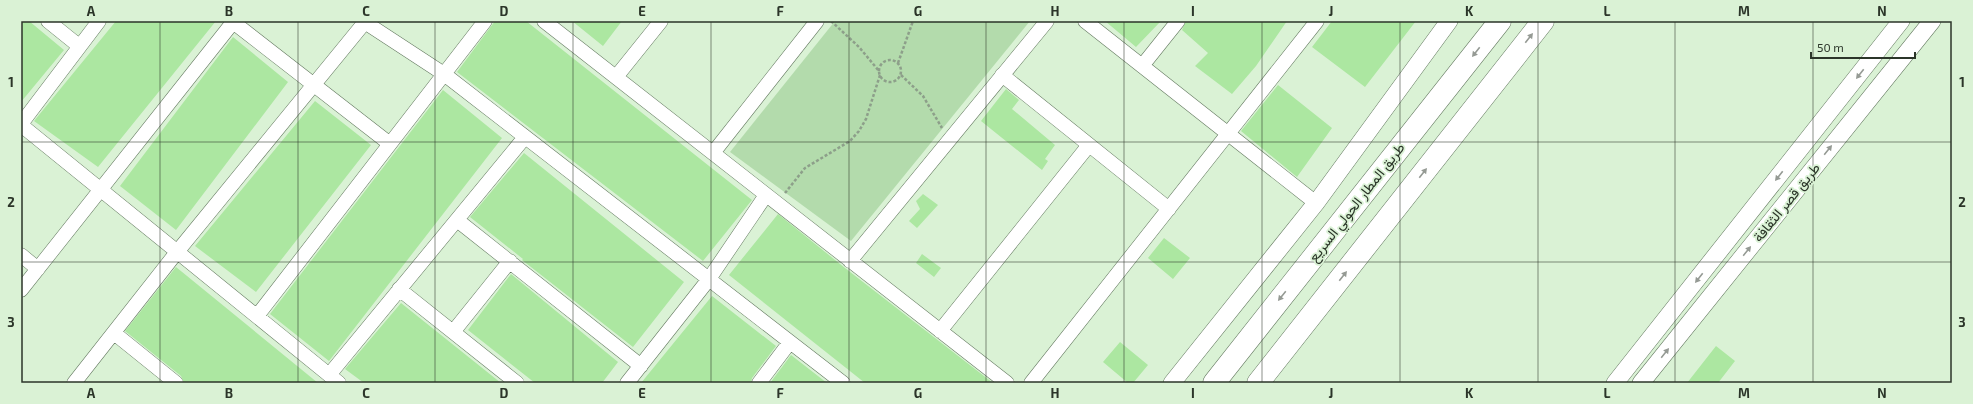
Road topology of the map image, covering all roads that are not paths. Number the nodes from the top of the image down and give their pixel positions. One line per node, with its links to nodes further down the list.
1 (48, 21): 18 (street)
2 (98, 21): 18 (street)
3 (233, 21): 23 (street); 30 (street)
4 (485, 21): 20 (street)
5 (544, 21): 22 (street)
6 (660, 21): 22 (street)
7 (817, 21): 29 (street)
8 (1047, 21): 21 (street)
9 (1085, 21): 19 (street)
10 (1178, 21): 19 (street)
11 (1317, 21): 25 (street)
12 (1449, 21): 32 (street)
13 (1500, 21): 39 (highway, طريق المطار الحولي السريع, one-way to 39)
14 (1543, 21): 44 (highway, one-way to 14)
15 (1901, 21): 65 (street, طريق قصر الثقافة, one-way to 65)
16 (1932, 21): 66 (street, طريق قصر الثقافة, one-way to 16)
17 (364, 22): 20 (street); 23 (street)
18 (79, 46): 24 (street)
19 (1142, 66): 25 (street)
20 (444, 74): 26 (street); 27 (street)
21 (1002, 75): 28 (street); 38 (street)
22 (616, 77): 29 (street)
23 (314, 85): 27 (street); 35 (street)
24 (21, 125): 30 (street)
25 (1228, 134): 32 (street); 33 (street)
26 (526, 137): 34 (street); 41 (street)
27 (390, 144): 45 (street)
28 (1089, 145): 33 (street); 47 (street)
29 (713, 153): 31 (street)
30 (101, 190): 35 (street); 40 (street)
31 (772, 200): 38 (street); 41 (street)
32 (1316, 203): 63 (street)
33 (1169, 209): 62 (street)
34 (458, 220): 37 (street); 42 (street)
35 (177, 252): 45 (street); 49 (street)
36 (21, 255): 40 (street)
37 (510, 261): 48 (street); 52 (street)
38 (850, 261): 47 (street)
39 (1305, 266): 44 (highway); 46 (highway, طريق المطار الحولي السريع, one-way to 46)
40 (38, 269): 43 (street)
41 (709, 279): 50 (street); 52 (street)
42 (399, 289): 48 (street); 54 (street)
43 (21, 290)
44 (1329, 293): 51 (highway)
45 (257, 316): 54 (street)
46 (1257, 327): 51 (highway); 64 (highway, طريق المطار الحولي السريع)
47 (940, 331): 61 (street)
48 (452, 332): 57 (street)
49 (114, 333): 55 (street); 56 (street)
50 (790, 342): 59 (street); 60 (street)
51 (1283, 349): 53 (highway)
52 (641, 366): 58 (street)
53 (1267, 378)
54 (334, 379)
55 (167, 380)
56 (74, 383)
57 (517, 383)
58 (627, 383)
59 (759, 383)
60 (843, 383)
61 (1007, 383)
62 (1031, 383)
63 (1172, 383)
64 (1214, 383)
65 (1615, 383)
66 (1641, 383)

